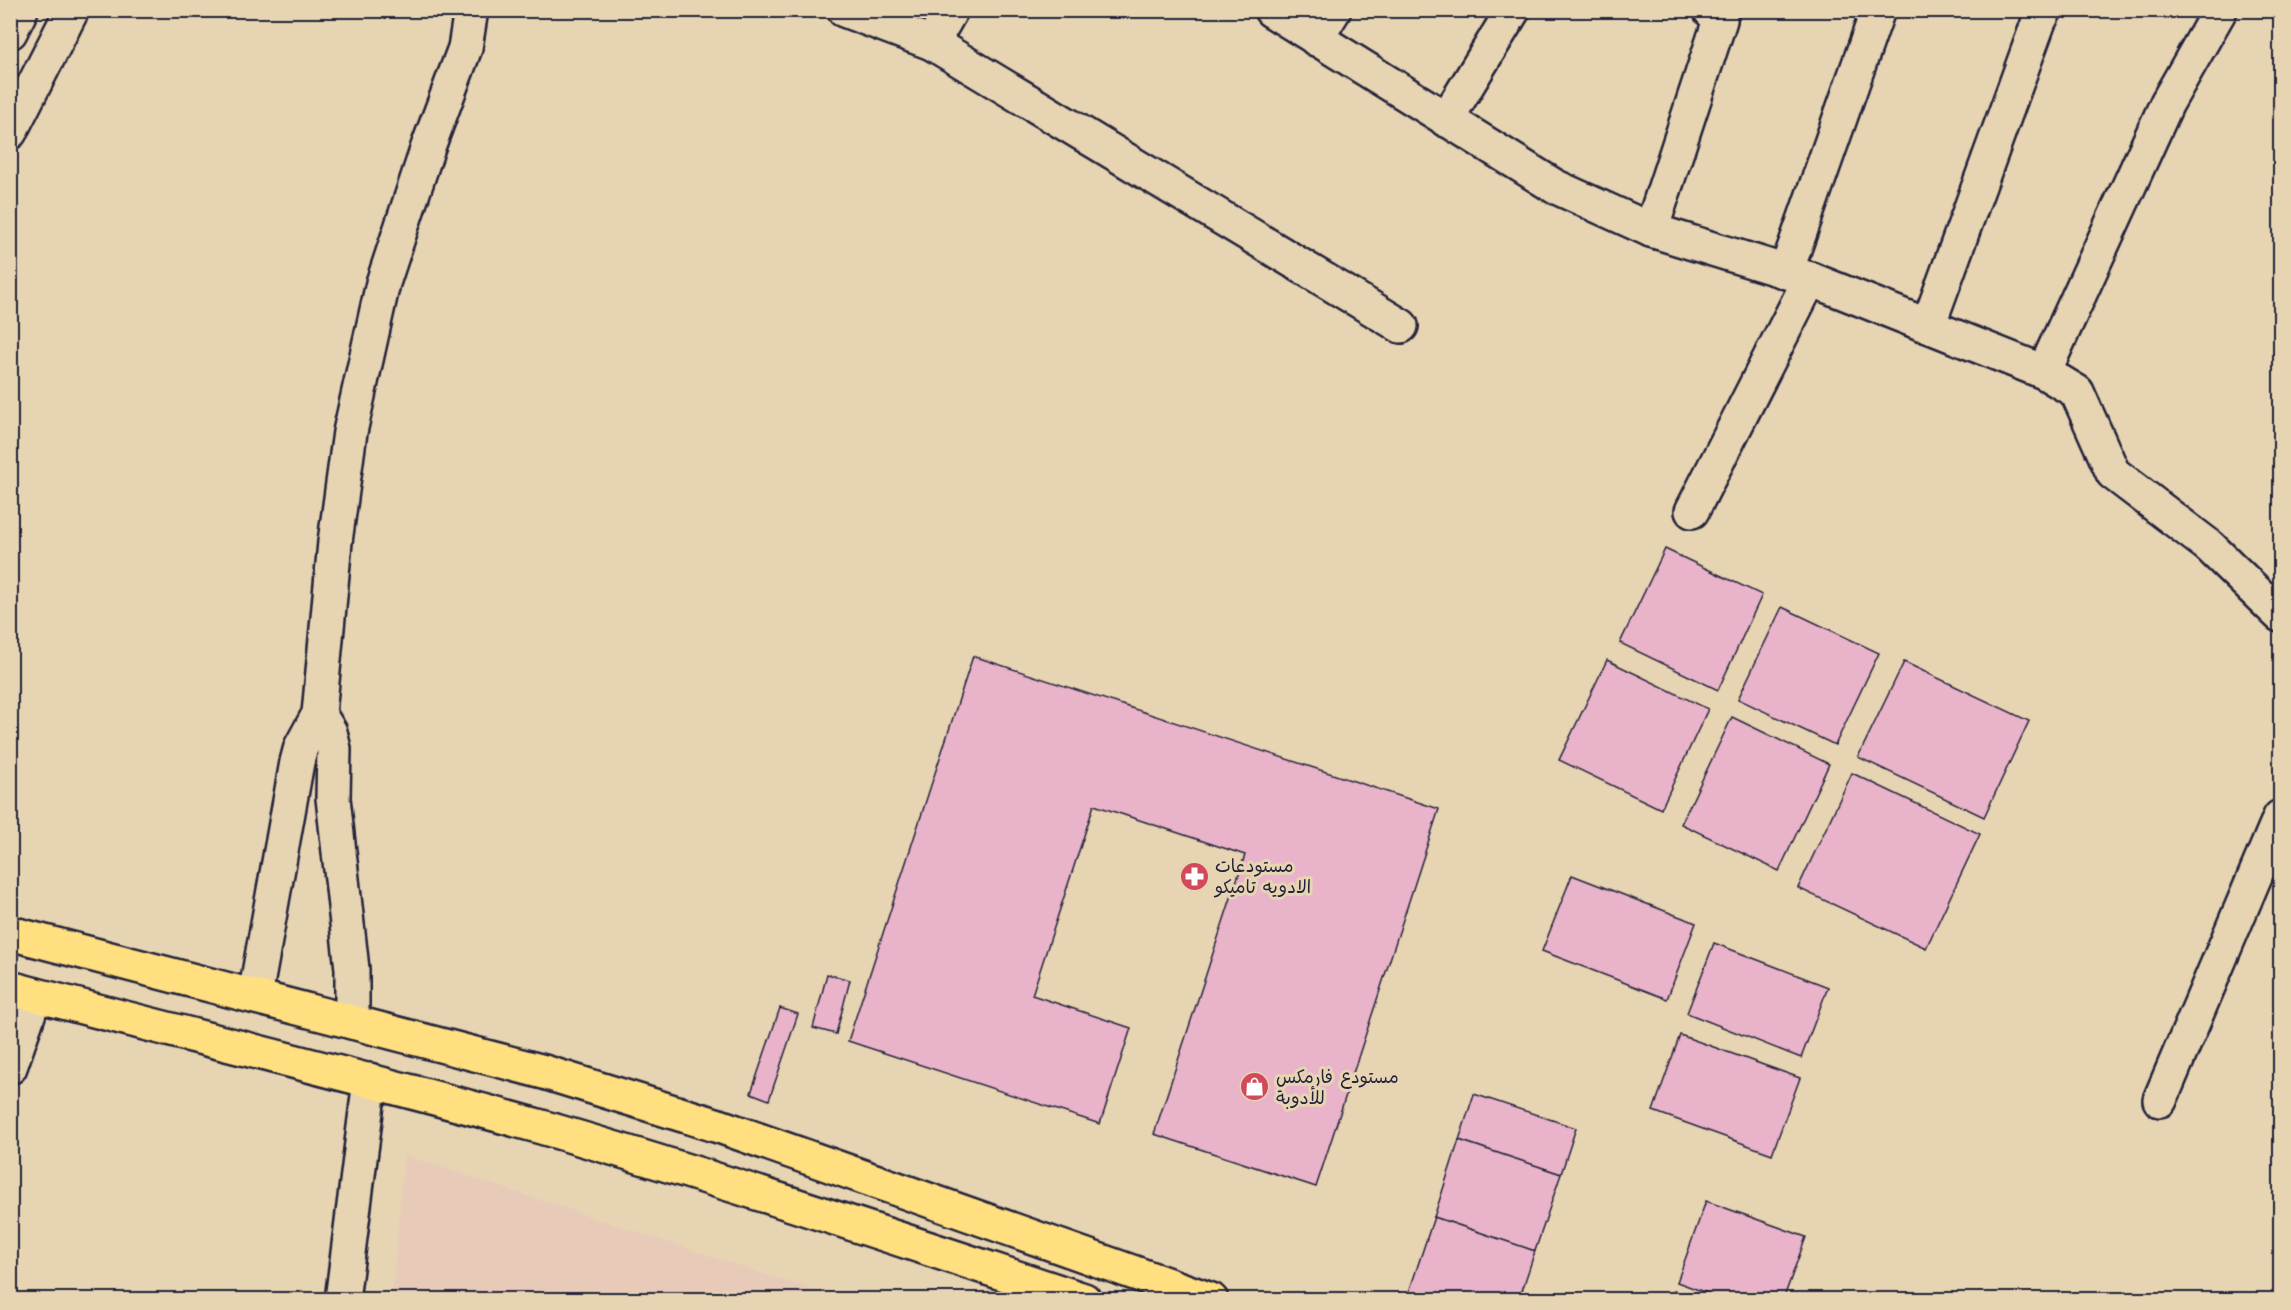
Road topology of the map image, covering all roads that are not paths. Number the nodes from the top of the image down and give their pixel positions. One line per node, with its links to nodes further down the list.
1 (21, 10): 13 (street)
2 (72, 10): 17 (street)
3 (471, 10): 25 (street)
4 (844, 10): 15 (street)
5 (951, 10): 15 (street)
6 (1271, 10): 14 (street)
7 (1334, 10): 14 (street)
8 (1513, 10): 16 (street)
9 (1710, 10): 18 (street)
10 (1878, 10): 19 (street)
11 (2045, 10): 21 (street)
12 (2220, 10): 22 (street)
13 (10, 32)
14 (1316, 39): 16 (street)
15 (932, 43): 20 (street)
16 (1446, 120): 18 (street)
17 (10, 132)
18 (1651, 230): 19 (street)
19 (1798, 275): 21 (street); 23 (street)
20 (1401, 326)
21 (1928, 326): 22 (street)
22 (2044, 372): 24 (street)
23 (1692, 511)
24 (2280, 615)
25 (319, 714): 29 (street); 30 (street)
26 (2280, 817): 33 (street)
27 (10, 933): 29 (main road)
28 (23, 992): 31 (street); 32 (main road)
29 (255, 996): 30 (main road)
30 (352, 1022): 34 (main road)
31 (10, 1067)
32 (370, 1080): 35 (main road); 36 (street)
33 (2160, 1100)
34 (1041, 1239): 35 (main road); 38 (main road)
35 (1027, 1281): 37 (main road)
36 (342, 1299)
37 (1084, 1299)
38 (1211, 1299)

